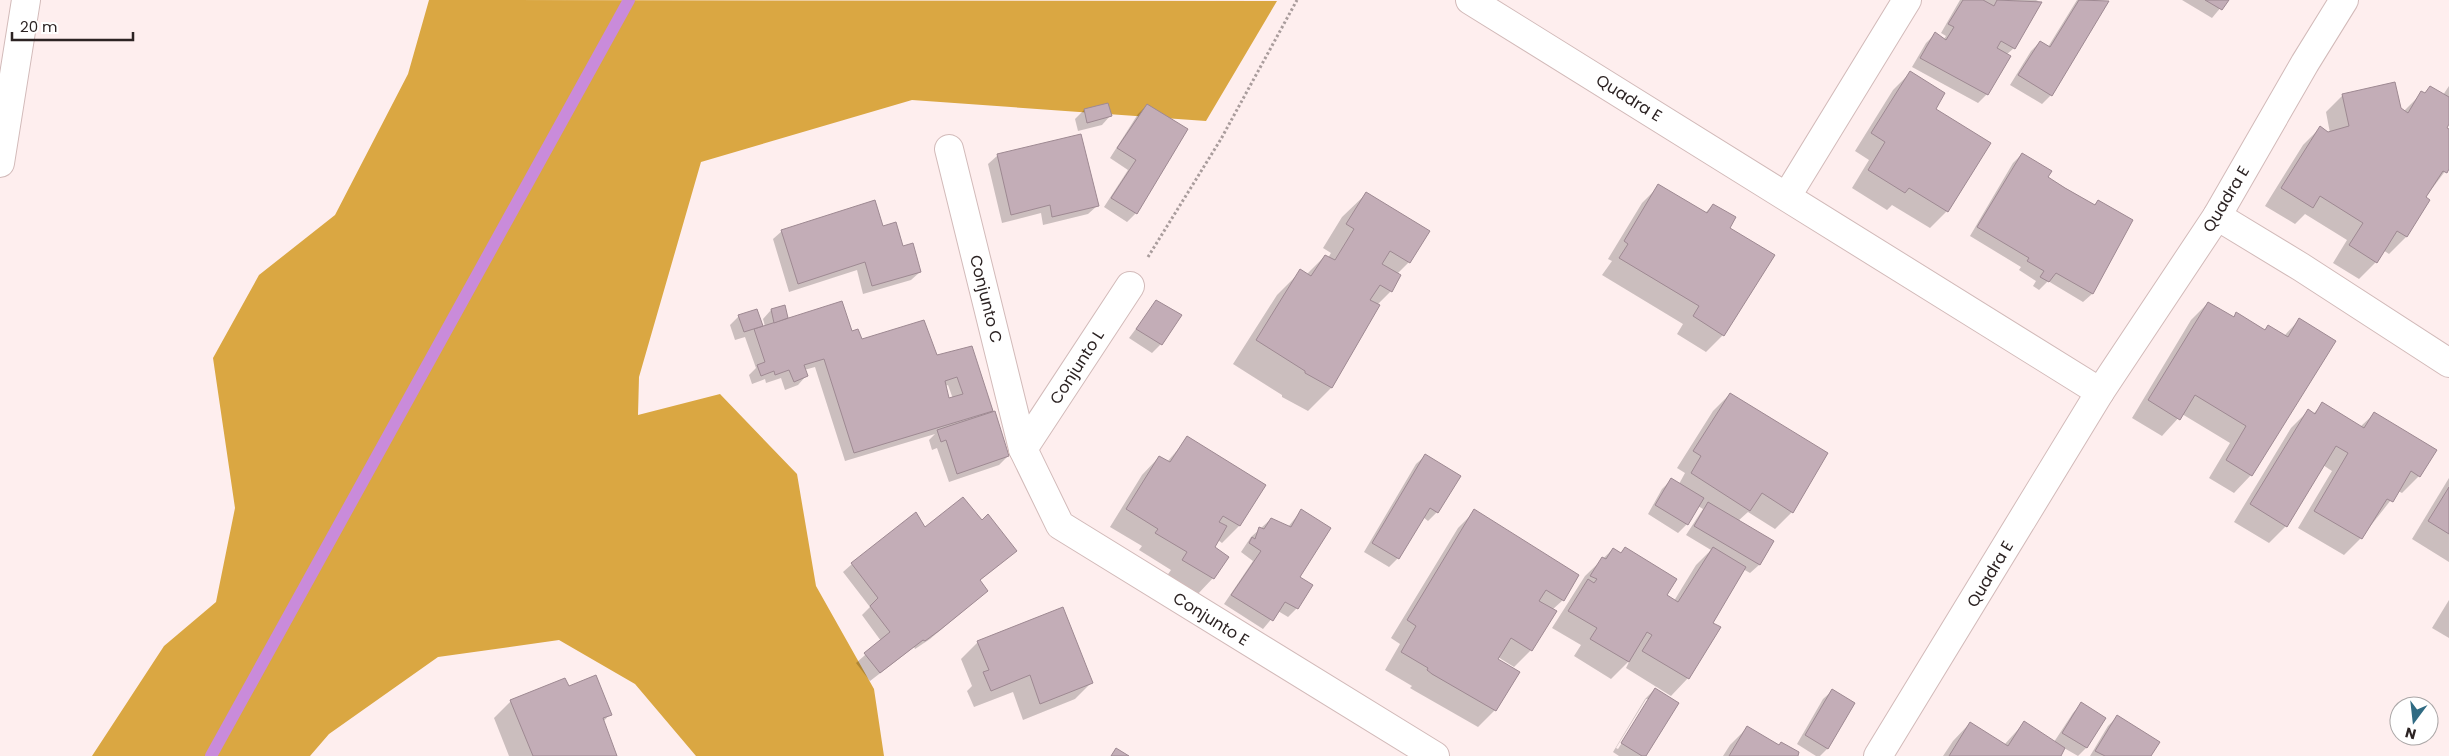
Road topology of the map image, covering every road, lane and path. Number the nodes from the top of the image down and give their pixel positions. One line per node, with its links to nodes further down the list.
1 (26, 0): 7 (street)
2 (1297, 0): 10 (path)
3 (1470, 0): 8 (street, Quadra E)
4 (1907, 0): 8 (street)
5 (2344, 0): 9 (street, Quadra E)
6 (949, 149): 13 (street, Conjunto C)
7 (0, 163)
8 (1787, 196): 12 (street, Quadra E)
9 (2217, 216): 11 (street); 12 (street, Quadra E)
10 (1130, 286): 13 (street, Conjunto L)
11 (2449, 363)
12 (2100, 392): 15 (street, Quadra E)
13 (1023, 449): 14 (street, Conjunto E)
14 (1435, 756)
15 (1878, 756)

